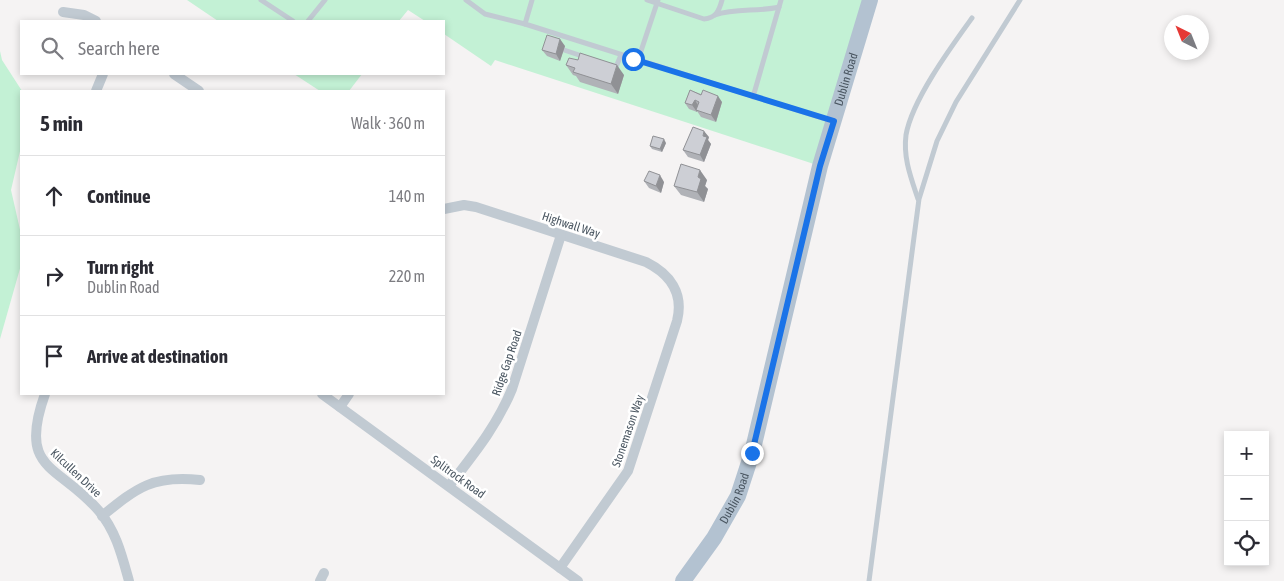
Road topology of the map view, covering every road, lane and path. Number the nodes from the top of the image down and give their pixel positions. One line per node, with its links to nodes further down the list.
1 (261, 0): 16 (lane)
2 (326, 0): 17 (lane)
3 (466, 0): 18 (lane)
4 (532, 0): 18 (lane)
5 (647, 0): 10 (lane)
6 (722, 0): 13 (lane)
7 (781, 0): 11 (lane)
8 (870, 0): 31 (main road, Dublin Road)
9 (1020, 0): 32 (lane)
10 (657, 1): 13 (lane); 24 (lane)
11 (779, 7): 13 (lane); 30 (lane)
12 (63, 12): 15 (street)
13 (715, 16)
14 (972, 18): 32 (lane)
15 (94, 20)
16 (291, 20)
17 (309, 20)
18 (525, 24): 19 (lane)
19 (576, 41): 21 (lane); 22 (lane)
20 (564, 50): 21 (lane)
21 (572, 53): 23 (lane)
22 (620, 55): 24 (lane); 25 (lane)
23 (590, 58)
24 (638, 60): 30 (lane)
25 (607, 64)
26 (104, 75): 28 (street)
27 (175, 75): 29 (street)
28 (96, 90)
29 (198, 90)
30 (753, 97): 31 (lane)
31 (834, 121): 46 (main road, Dublin Road)
32 (919, 200): 47 (lane)
33 (448, 208): 34 (street, Highwall Way)
34 (561, 234): 35 (street, Highwall Way); 41 (street, Ridge Gap Road)
35 (674, 285): 43 (street, Stonemason Way)
36 (44, 395): 42 (street, Kilcullen Drive)
37 (323, 395): 39 (street, Splitrock Road)
38 (348, 395): 39 (street)
39 (340, 407): 41 (street, Splitrock Road)
40 (200, 480): 42 (street)
41 (449, 486): 43 (street, Splitrock Road)
42 (102, 516): 44 (street, Kilcullen Drive)
43 (560, 568): 45 (street, Splitrock Road)
44 (129, 581)
45 (578, 581)
46 (683, 581)
47 (869, 581)

